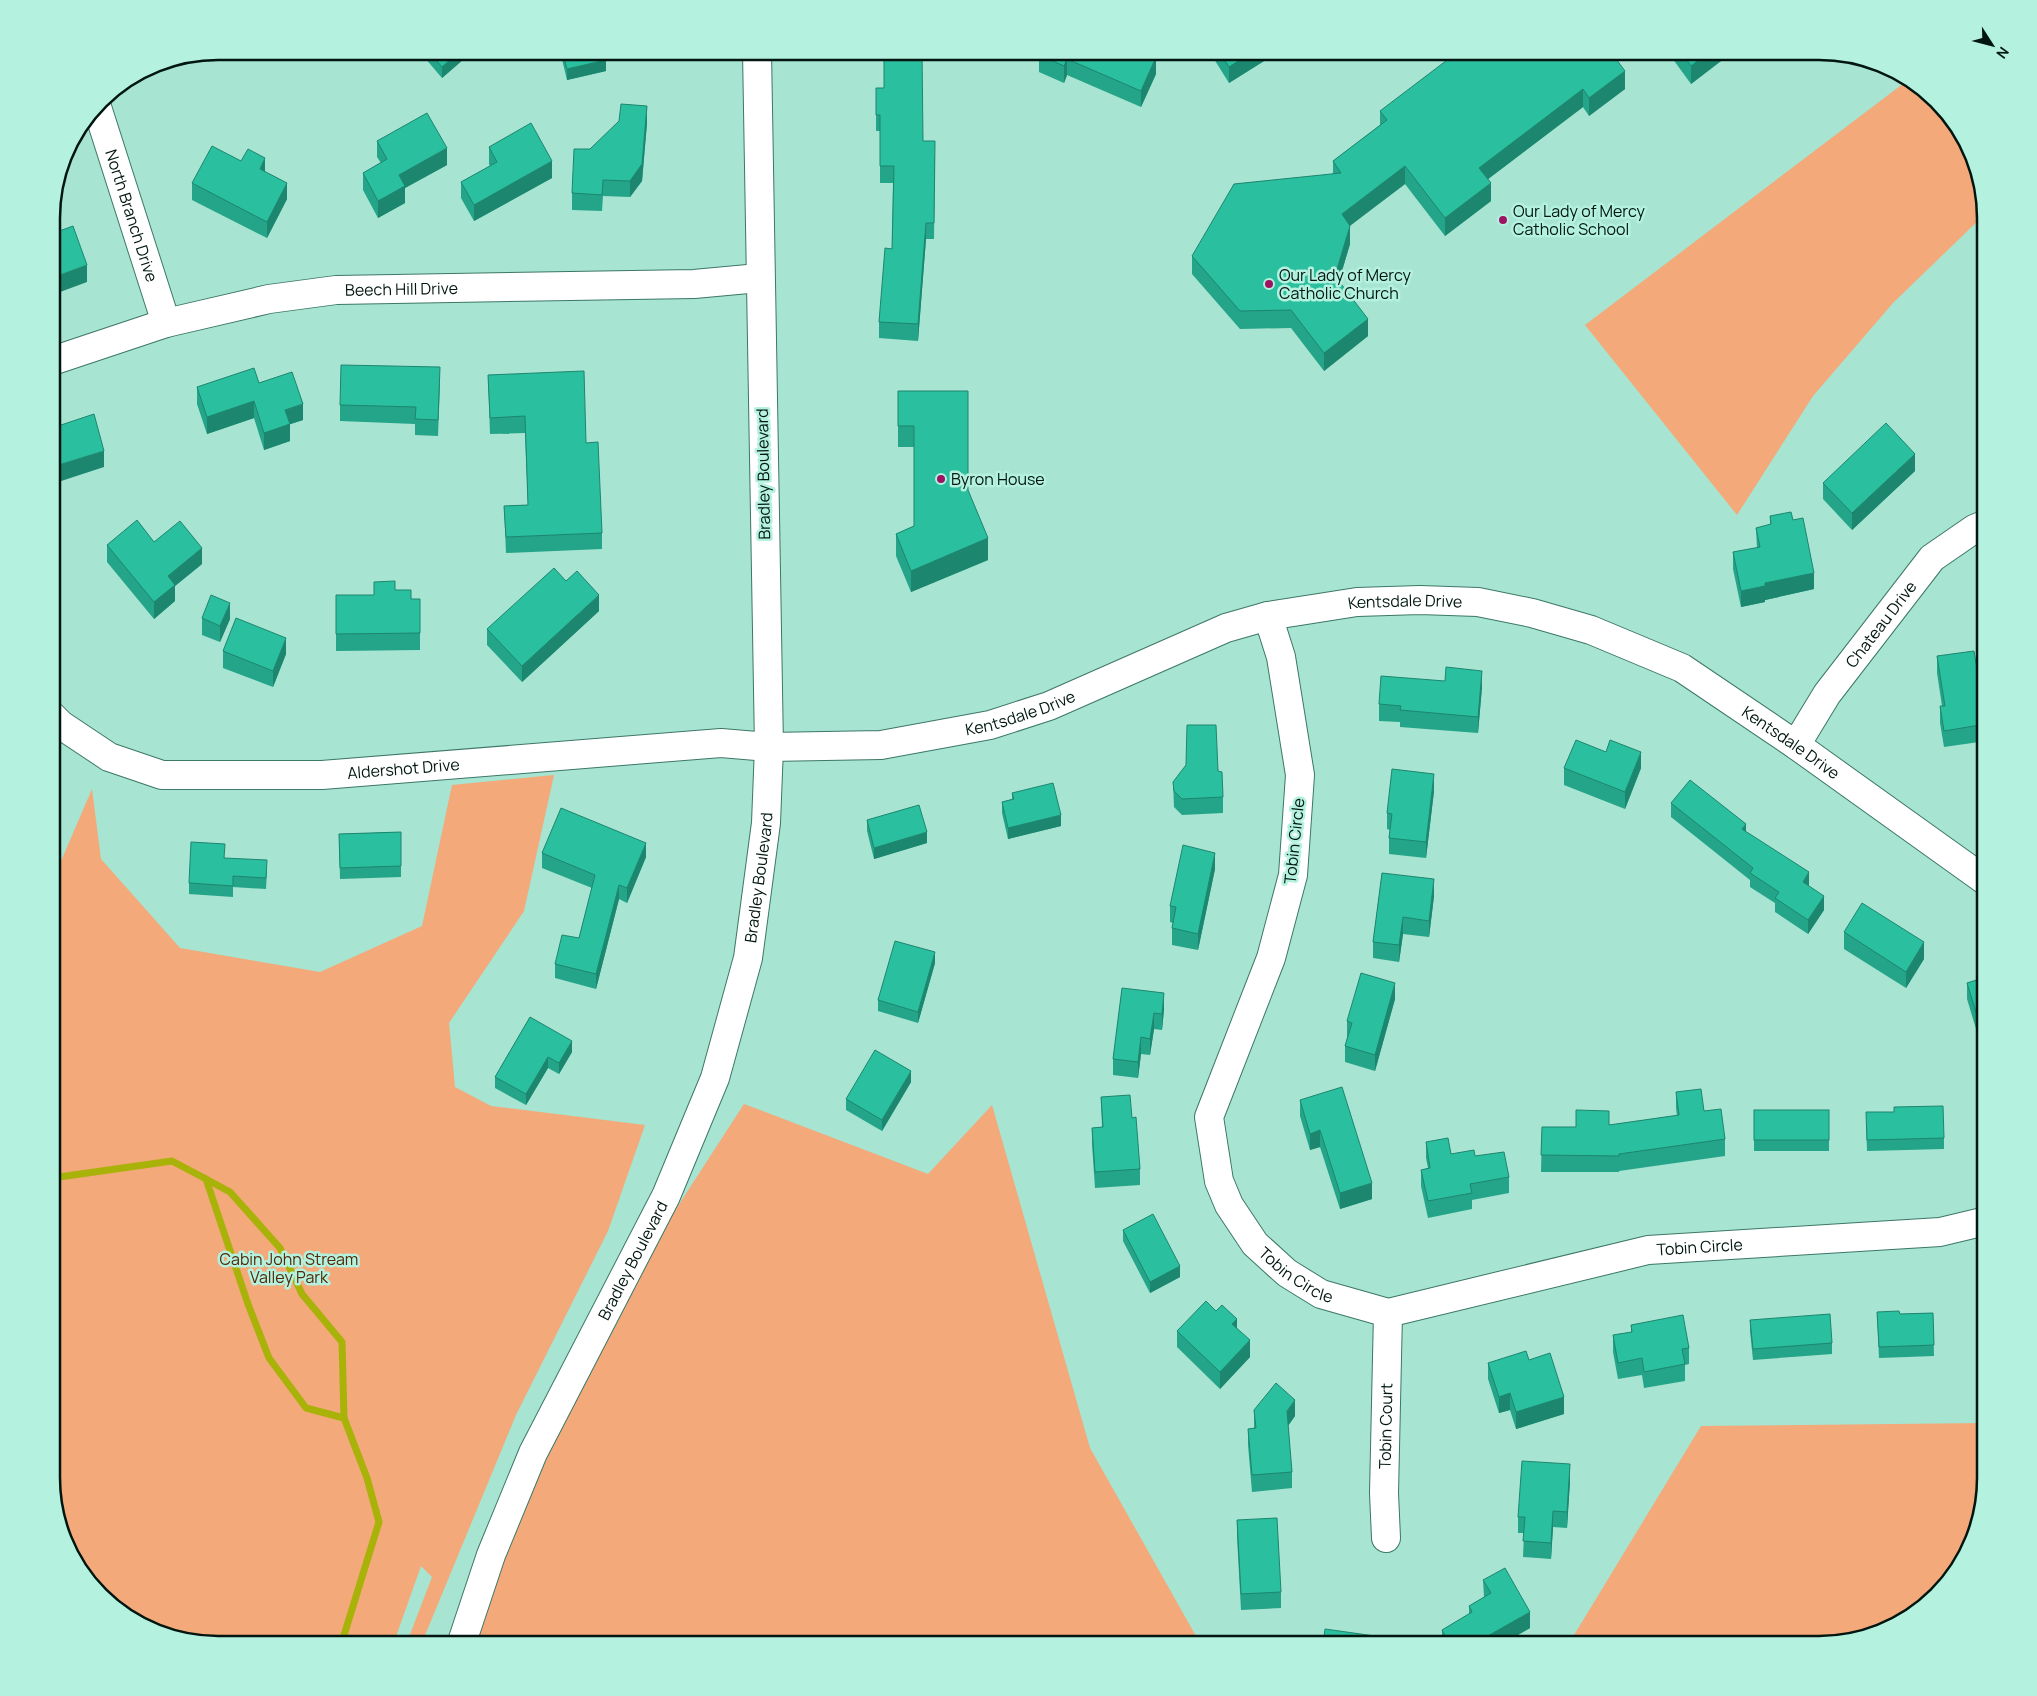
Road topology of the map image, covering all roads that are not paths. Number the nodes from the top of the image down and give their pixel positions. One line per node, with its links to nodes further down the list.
1 (757, 60): 3 (street, Bradley Boulevard)
2 (99, 114): 4 (street, North Branch Drive)
3 (759, 278): 4 (street, Beech Hill Drive); 10 (street, Bradley Boulevard)
4 (166, 323): 5 (street, Beech Hill Drive)
5 (60, 358)
6 (1977, 528): 9 (street, Chateau Drive)
7 (1268, 616): 9 (street, Kentsdale Drive); 10 (street, Kentsdale Drive); 13 (street, Tobin Circle)
8 (60, 724): 10 (street, Aldershot Drive)
9 (1796, 745): 11 (street, Kentsdale Drive)
10 (769, 746): 15 (street, Bradley Boulevard)
11 (1977, 875)
12 (1977, 1223): 13 (street, Tobin Circle)
13 (1388, 1313): 14 (street, Tobin Court)
14 (1386, 1538)
15 (464, 1636)

